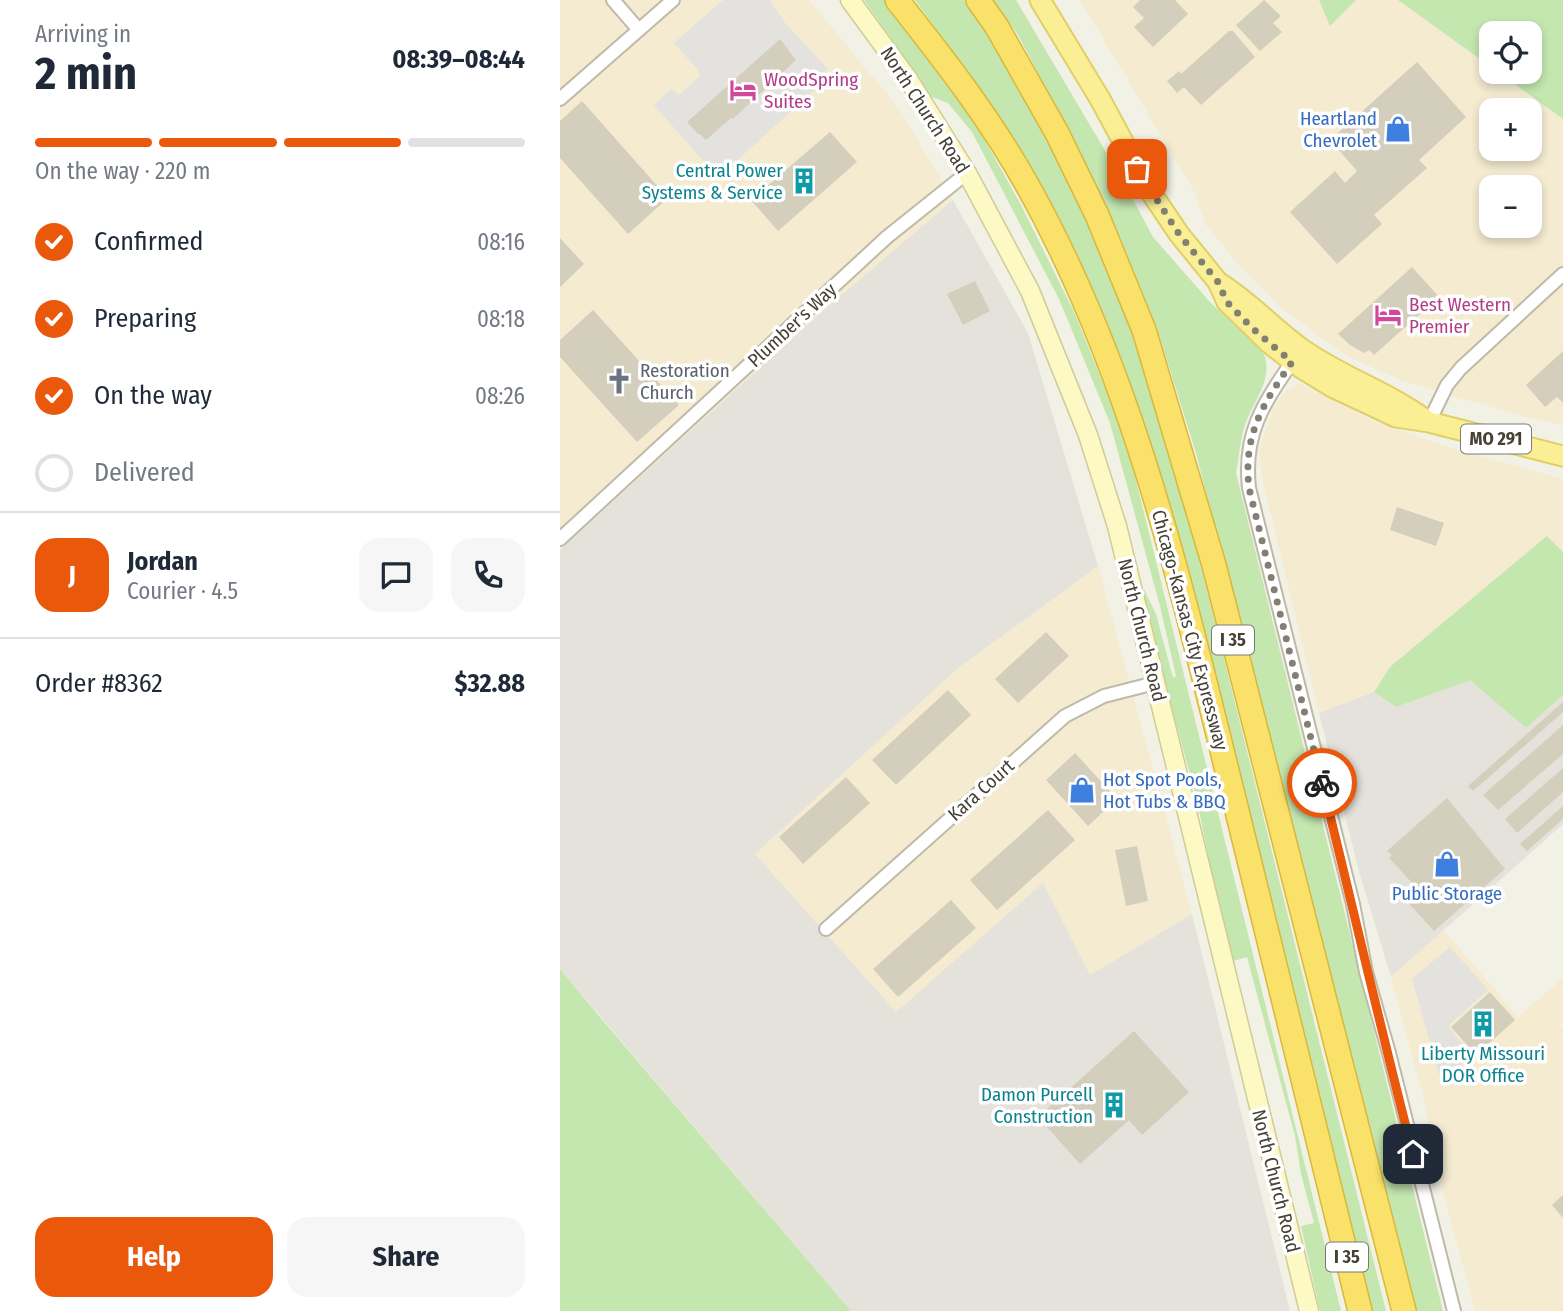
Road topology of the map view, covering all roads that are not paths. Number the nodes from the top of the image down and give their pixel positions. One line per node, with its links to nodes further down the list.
1 (613, 0): 7 (street)
2 (673, 0): 7 (street)
3 (850, 0): 9 (main road, North Church Road)
4 (897, 0): 19 (highway, Chicago-Kansas City Expressway / I 35)
5 (978, 0): 20 (highway, Chicago-Kansas City Expressway / I 35)
6 (1040, 0): 11 (main road, MO 291)
7 (639, 30): 8 (street)
8 (560, 99)
9 (967, 173): 15 (street, Plumber's Way); 16 (main road, North Church Road)
10 (1563, 275): 13 (street)
11 (1218, 282): 12 (main road, MO 291); 13 (main road, MO 291)
12 (1292, 362): 13 (main road, MO 291); 21 (street)
13 (1429, 422): 14 (main road, MO 291)
14 (1563, 456)
15 (560, 539)
16 (1155, 683): 17 (street, Kara Court); 18 (main road, North Church Road)
17 (826, 929)
18 (1308, 1311)
19 (1360, 1311)
20 (1404, 1311)
21 (1454, 1311)

